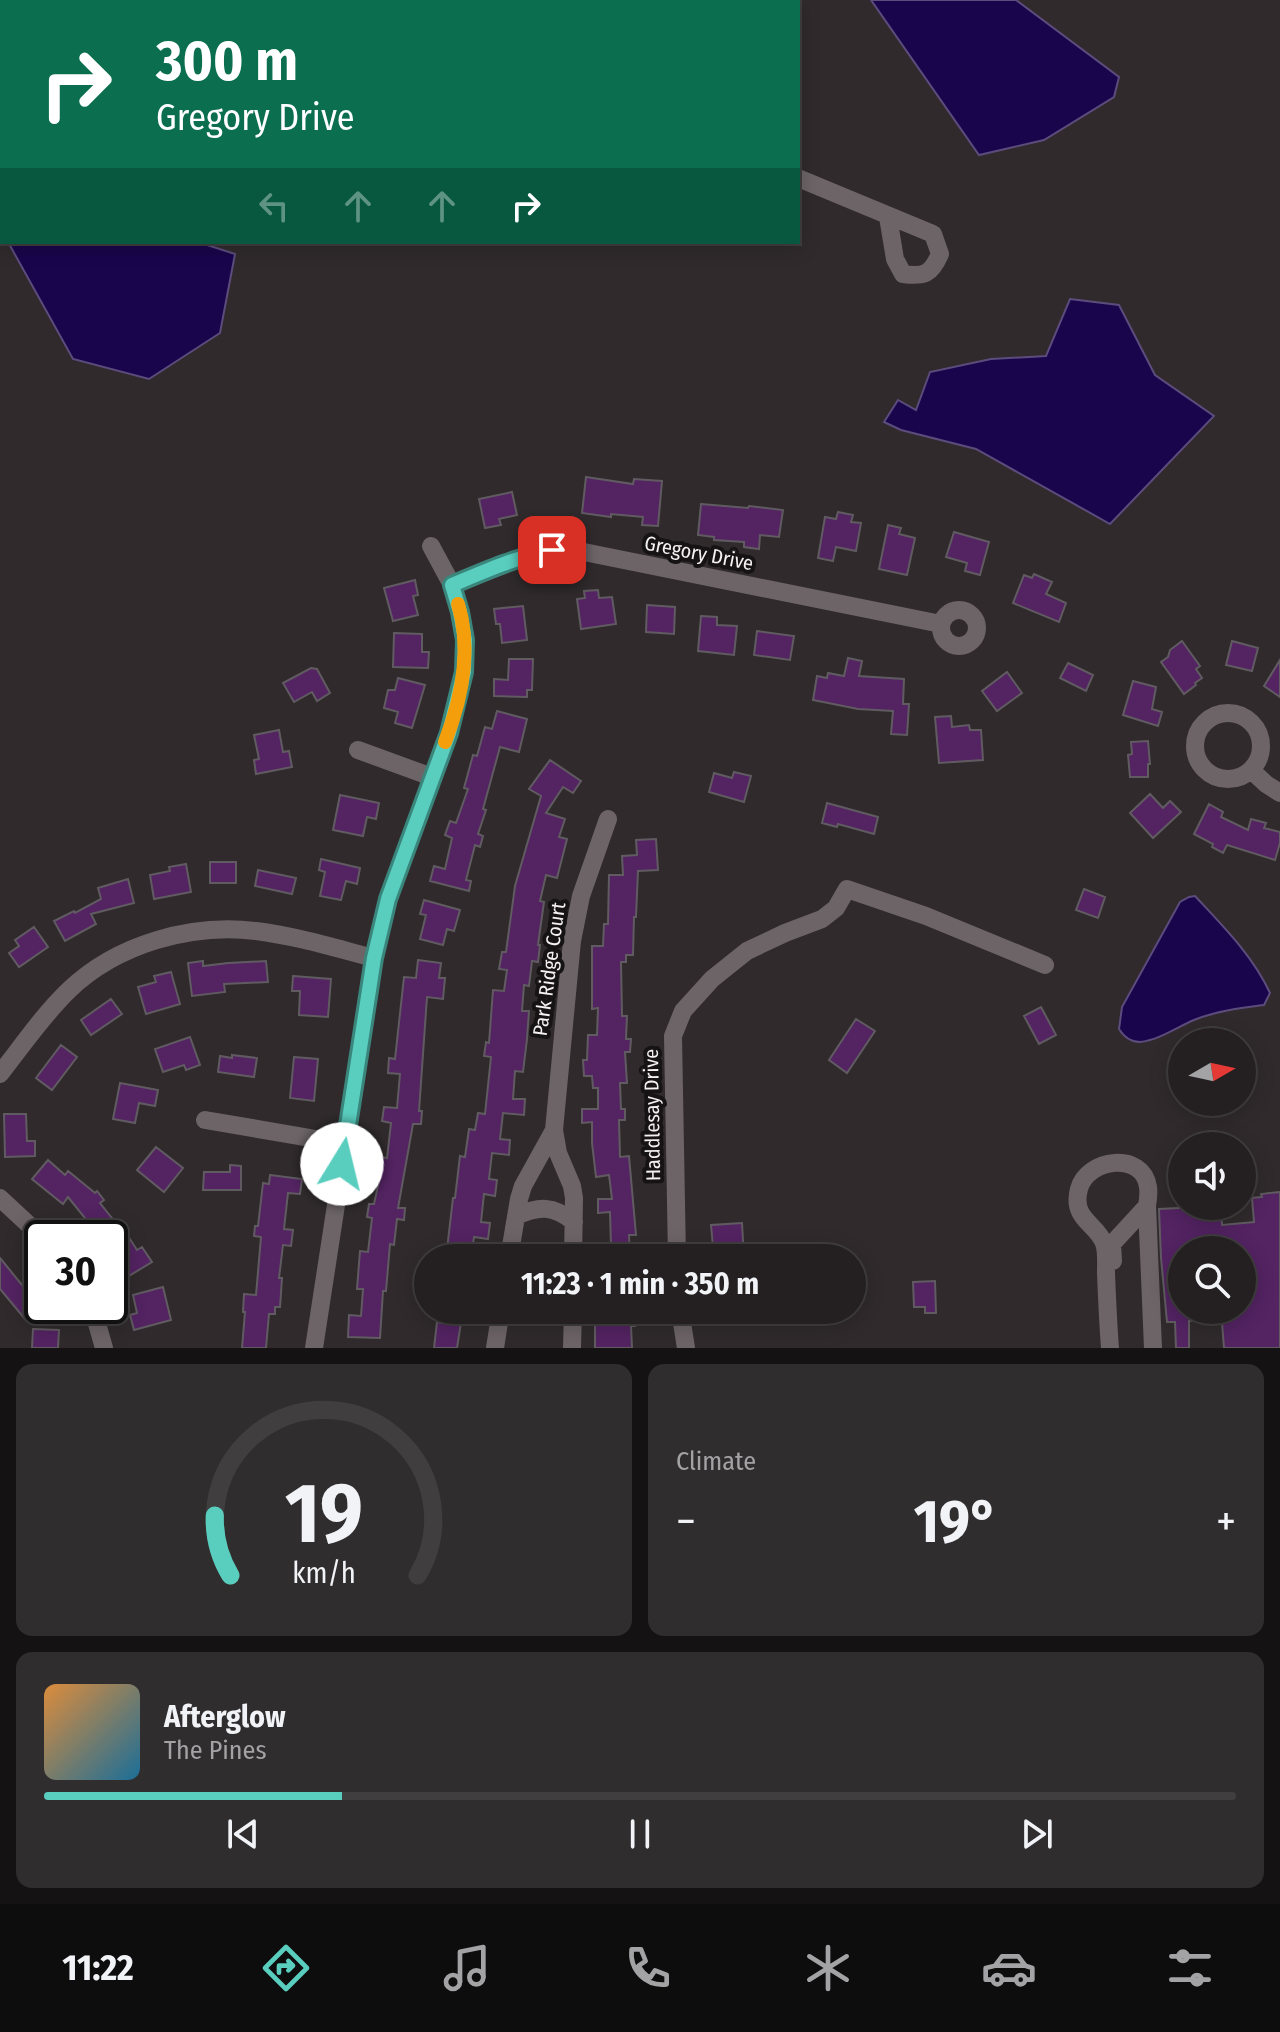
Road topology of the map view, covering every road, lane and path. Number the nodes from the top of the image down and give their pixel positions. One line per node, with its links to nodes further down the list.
1 (800, 179): 2 (street)
2 (888, 217)
3 (431, 546): 4 (street)
4 (452, 585): 5 (street, Gregory Drive); 8 (street)
5 (941, 624)
6 (358, 750): 8 (street)
7 (1251, 770): 9 (street)
8 (432, 777): 11 (street)
9 (1280, 793)
10 (608, 819): 15 (street, Park Ridge Court)
11 (374, 958): 13 (street); 16 (street)
12 (1045, 965): 24 (street, Haddlesay Drive)
13 (0, 1074)
14 (205, 1120): 16 (street)
15 (554, 1130): 19 (street, Park Ridge Court); 21 (street, Park Ridge Court)
16 (345, 1144): 30 (street)
17 (0, 1198): 20 (street)
18 (1147, 1206): 34 (street); 35 (street); 36 (street)
19 (516, 1216): 21 (street); 22 (street, Park Ridge Court)
20 (24, 1220)
21 (574, 1222): 23 (street, Park Ridge Court)
22 (511, 1244)
23 (573, 1244)
24 (677, 1244)
25 (97, 1324): 29 (street)
26 (499, 1324): 31 (street)
27 (573, 1324): 32 (street)
28 (682, 1324): 33 (street)
29 (104, 1348)
30 (314, 1348)
31 (495, 1348)
32 (572, 1348)
33 (686, 1348)
34 (1110, 1348)
35 (1117, 1348)
36 (1153, 1348)

